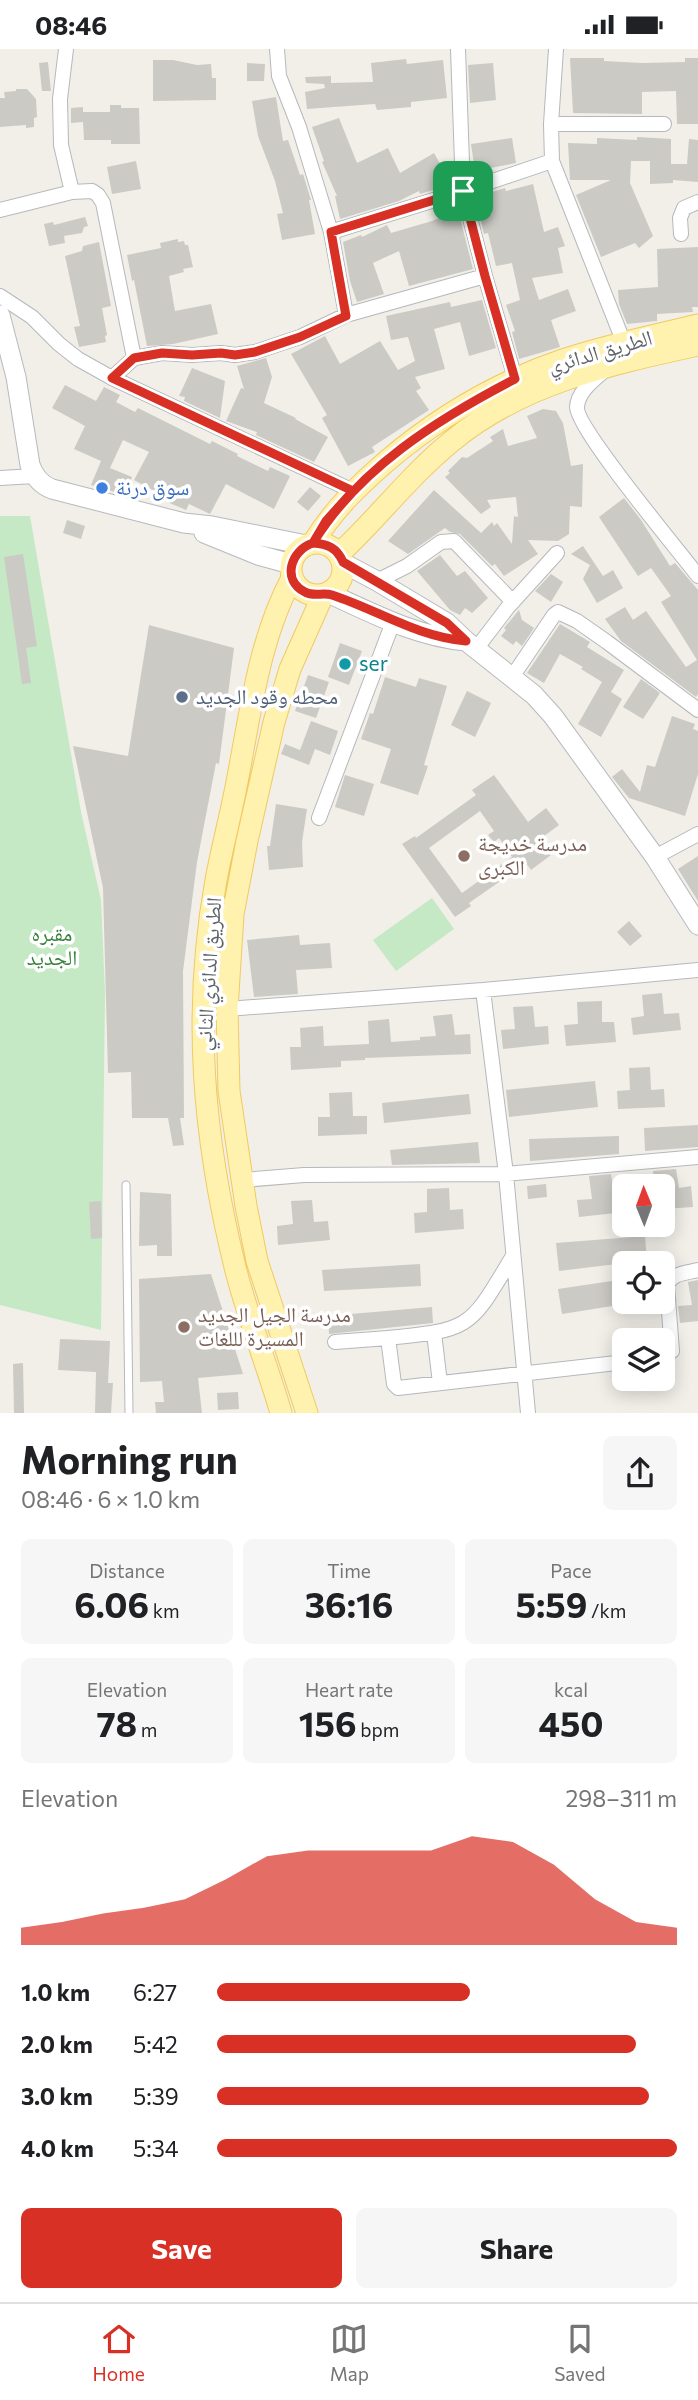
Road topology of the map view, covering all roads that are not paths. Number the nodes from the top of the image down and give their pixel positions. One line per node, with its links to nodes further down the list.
1 (66, 49): 9 (street)
2 (277, 49): 12 (street)
3 (458, 49): 8 (street)
4 (556, 49): 5 (street)
5 (551, 124): 6 (street); 7 (street)
6 (664, 124)
7 (552, 161): 8 (street); 19 (street)
8 (463, 191): 12 (street); 14 (street)
9 (72, 192): 11 (street); 21 (street)
10 (698, 202): 13 (street)
11 (0, 210)
12 (331, 232): 17 (street)
13 (681, 234)
14 (485, 276): 17 (street); 24 (street)
15 (0, 296): 23 (street)
16 (0, 315): 25 (street)
17 (346, 316): 21 (street)
18 (698, 325): 19 (main road, الطريق الدائري)
19 (624, 343): 24 (main road, الطريق الدائري)
20 (698, 345): 22 (main road, الطريق الدائري)
21 (134, 358): 23 (street)
22 (608, 367): 31 (main road, الطريق الدائري); 33 (street)
23 (112, 378): 27 (street)
24 (515, 379): 27 (main road, الطريق الدائري)
25 (35, 476): 26 (street); 28 (street)
26 (0, 478)
27 (353, 491): 29 (main road, الطريق الدائري)
28 (184, 523): 29 (street); 32 (street)
29 (309, 544): 31 (main road); 32 (main road)
30 (557, 553): 36 (street)
31 (341, 558): 34 (street); 35 (main road)
32 (292, 571): 35 (main road); 61 (main road, الطريق الدائري الثاني)
33 (698, 576)
34 (377, 581): 36 (street); 38 (street)
35 (325, 594): 37 (street); 47 (main road, الطريق الدائري الثاني)
36 (513, 602): 38 (street)
37 (393, 622): 38 (street); 41 (street)
38 (471, 645): 39 (street)
39 (512, 677): 40 (street); 43 (street)
40 (698, 710)
41 (319, 818)
42 (698, 834): 43 (street)
43 (655, 857): 44 (street)
44 (698, 925)
45 (698, 970): 46 (street)
46 (483, 990): 47 (street); 49 (street)
47 (227, 1009): 50 (main road, الطريق الدائري الثاني)
48 (698, 1157): 49 (street)
49 (506, 1174): 50 (street); 52 (street)
50 (243, 1180): 63 (main road, الطريق الدائري الثاني)
51 (126, 1185): 62 (lane)
52 (513, 1256): 55 (street); 59 (street)
53 (698, 1270): 54 (street)
54 (671, 1328)
55 (435, 1333): 56 (street); 60 (street)
56 (388, 1338): 57 (street); 60 (street)
57 (335, 1342)
58 (612, 1364): 59 (street)
59 (525, 1374): 60 (street); 64 (street)
60 (440, 1383)
61 (279, 1410)
62 (129, 1413)
63 (307, 1413)
64 (528, 1413)

